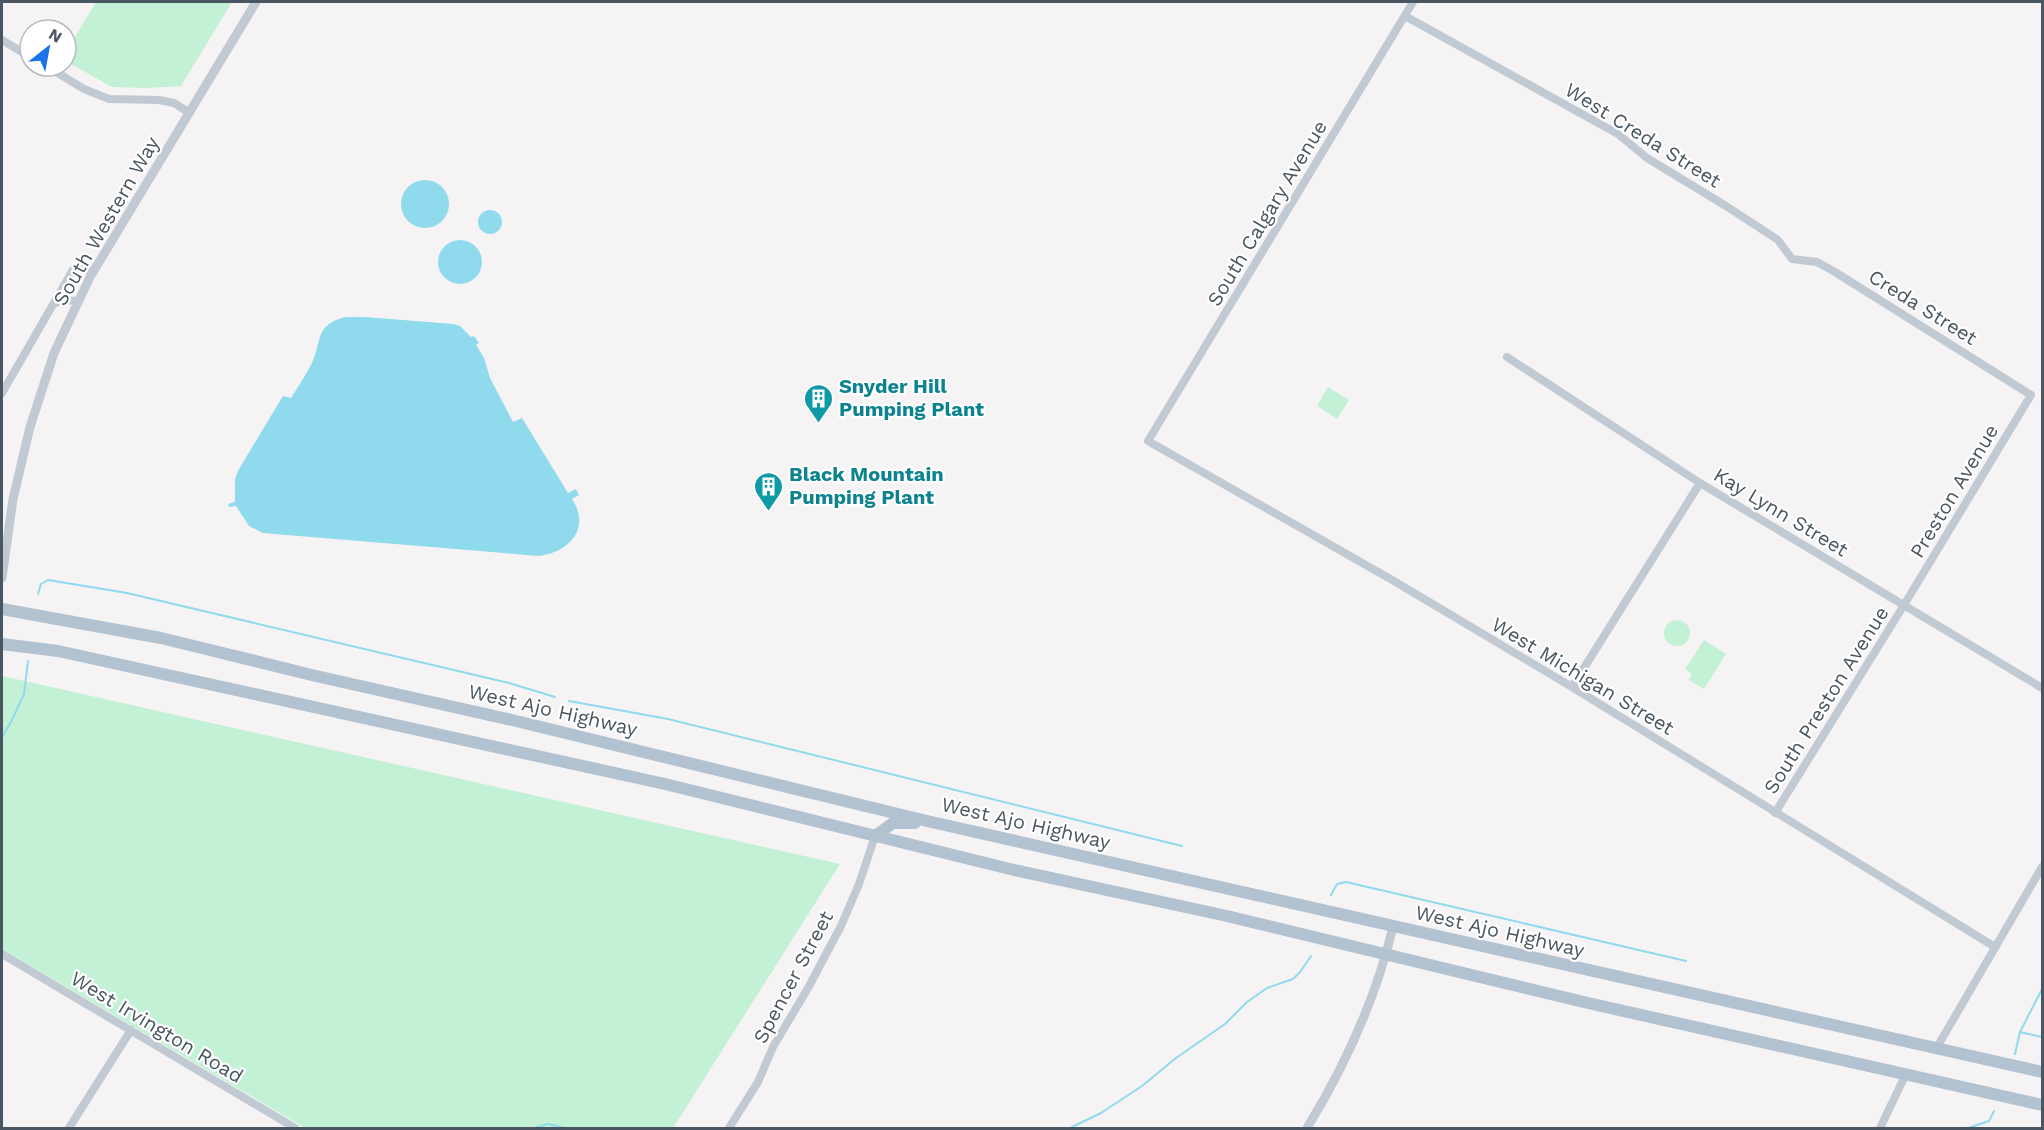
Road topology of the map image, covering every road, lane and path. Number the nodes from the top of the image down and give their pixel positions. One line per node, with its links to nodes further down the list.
1 (256, 2): 7 (street, South Western Way)
2 (1413, 2): 3 (street, South Calgary Avenue)
3 (1405, 16): 8 (street, West Creda Street); 15 (street, South Calgary Avenue)
4 (2, 40): 5 (street)
5 (18, 50)
6 (66, 78): 7 (street)
7 (190, 113): 9 (street, South Western Way)
8 (1792, 259): 14 (street, Creda Street)
9 (94, 271): 10 (street, South Western Way); 11 (street)
10 (78, 301): 11 (street); 17 (street, South Western Way)
11 (53, 305): 13 (street)
12 (1507, 357): 16 (street, Kay Lynn Street)
13 (2, 393)
14 (2031, 395): 18 (street, Preston Avenue)
15 (1148, 441): 21 (street, West Michigan Street)
16 (1700, 483): 18 (street, Kay Lynn Street); 21 (street)
17 (2, 578)
18 (1904, 605): 22 (street, Kay Lynn Street); 23 (street, South Preston Avenue)
19 (2, 609): 24 (main road, West Ajo Highway)
20 (2, 644): 25 (main road)
21 (1572, 687): 23 (street, West Michigan Street)
22 (2043, 688)
23 (1775, 813): 28 (street, West Michigan Street)
24 (973, 830): 25 (main road); 27 (main road, West Ajo Highway)
25 (875, 836): 30 (main road); 38 (street, Spencer Street)
26 (2043, 867): 28 (street)
27 (1393, 927): 30 (street); 32 (main road, West Ajo Highway)
28 (1995, 947): 32 (street)
29 (2, 954): 31 (street, West Irvington Road)
30 (1386, 955): 34 (main road); 39 (street)
31 (131, 1030): 36 (street); 37 (street, West Irvington Road)
32 (1936, 1049): 33 (main road, West Ajo Highway)
33 (2043, 1072)
34 (1906, 1074): 35 (main road); 40 (street)
35 (2043, 1105)
36 (69, 1128)
37 (295, 1128)
38 (729, 1128)
39 (1307, 1128)
40 (1880, 1128)

